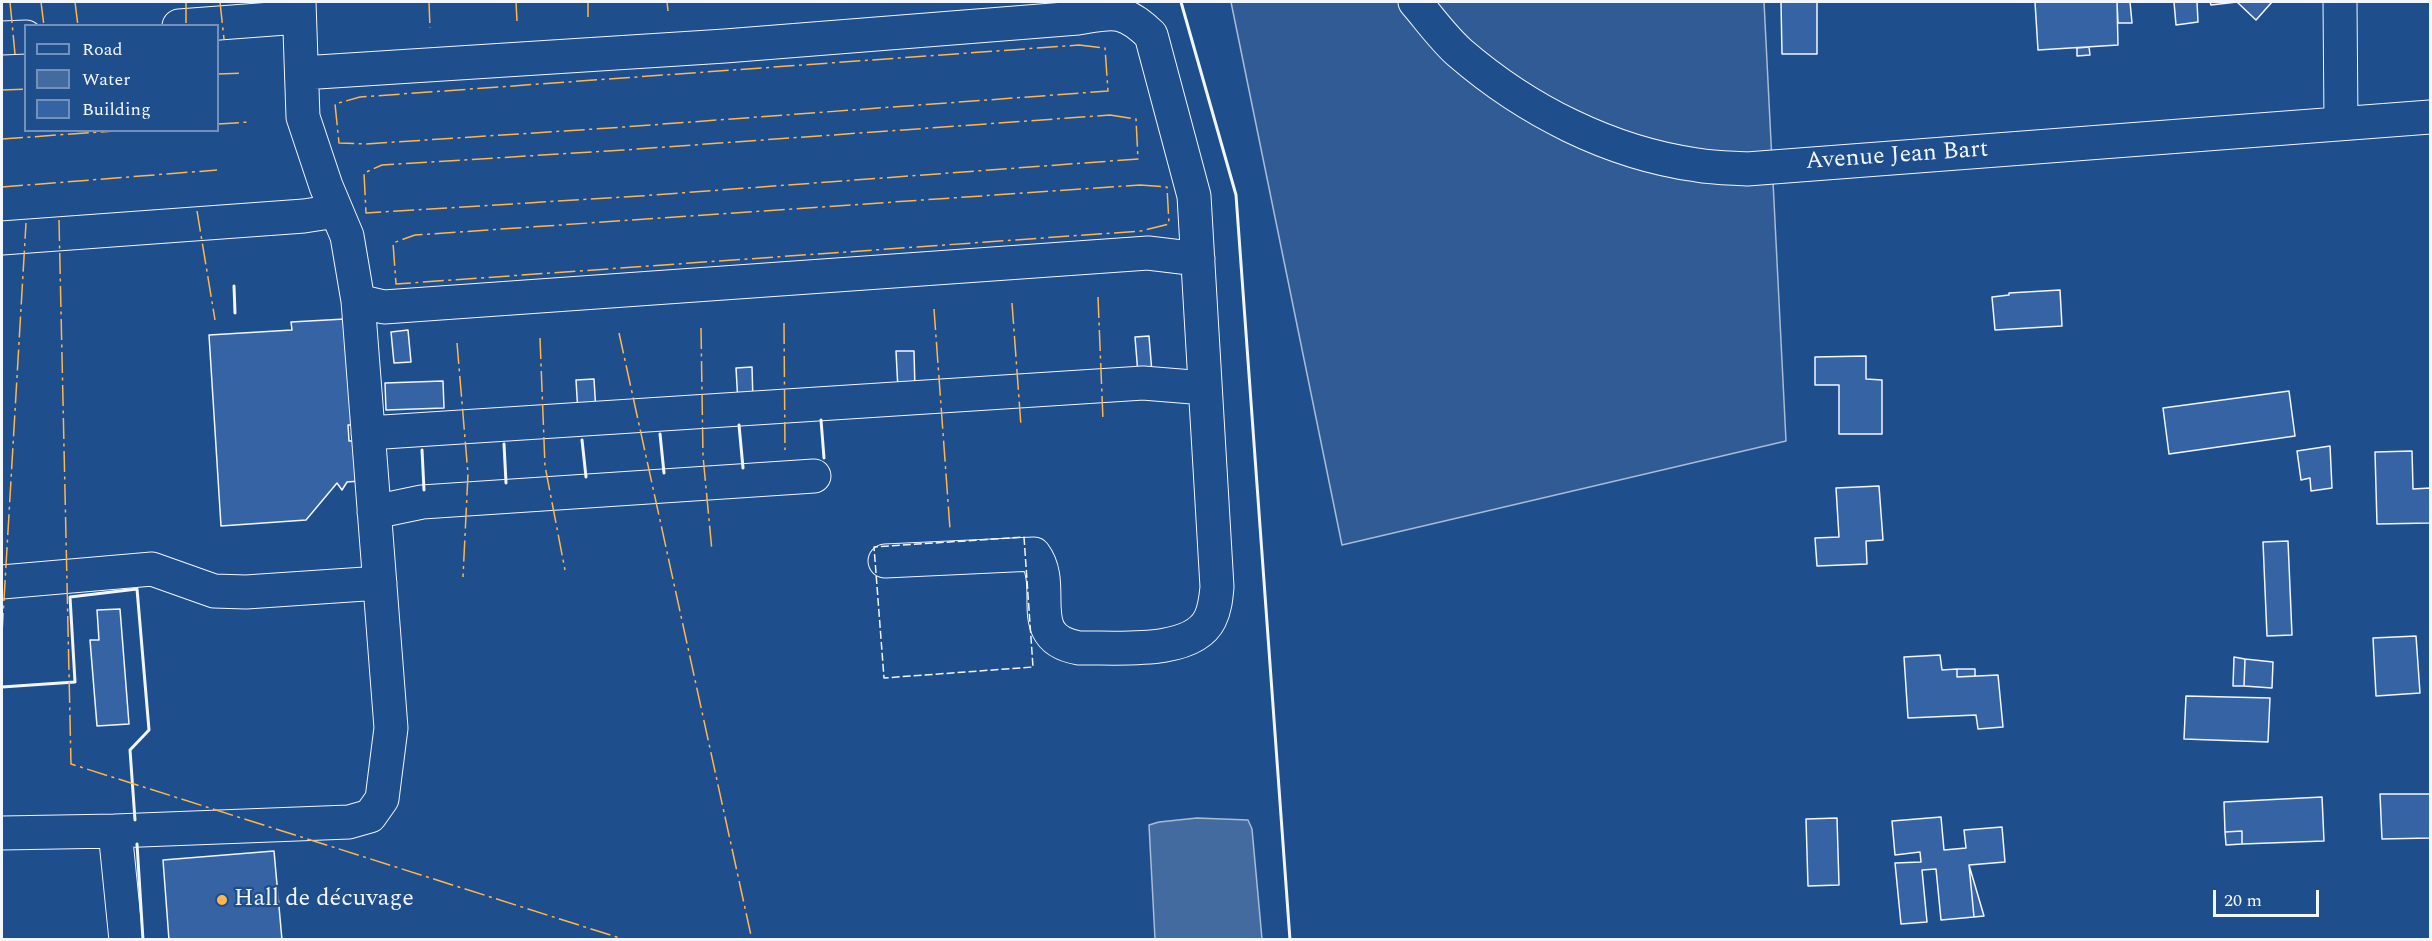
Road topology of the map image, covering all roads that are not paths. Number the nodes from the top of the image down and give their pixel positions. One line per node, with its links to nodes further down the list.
1 (1415, 2): 10 (street, Avenue Jean Bart)
2 (2340, 2): 10 (street)
3 (299, 9): 5 (street); 8 (street)
4 (1092, 9): 8 (street); 13 (street)
5 (193, 24)
6 (24, 37): 7 (street)
7 (2, 38)
8 (302, 73): 11 (street)
9 (2430, 117): 10 (street, Avenue Jean Bart)
10 (2341, 123)
11 (336, 211): 12 (street); 14 (street)
12 (2, 238)
13 (1197, 259): 14 (street); 15 (street)
14 (358, 301): 16 (street)
15 (1205, 388): 16 (street); 19 (street)
16 (368, 433): 18 (street)
17 (814, 476): 18 (street)
18 (374, 512): 21 (street)
19 (885, 561)
20 (2, 582): 21 (street)
21 (380, 583): 22 (street)
22 (115, 831): 23 (street); 24 (street)
23 (2, 833)
24 (126, 939)

